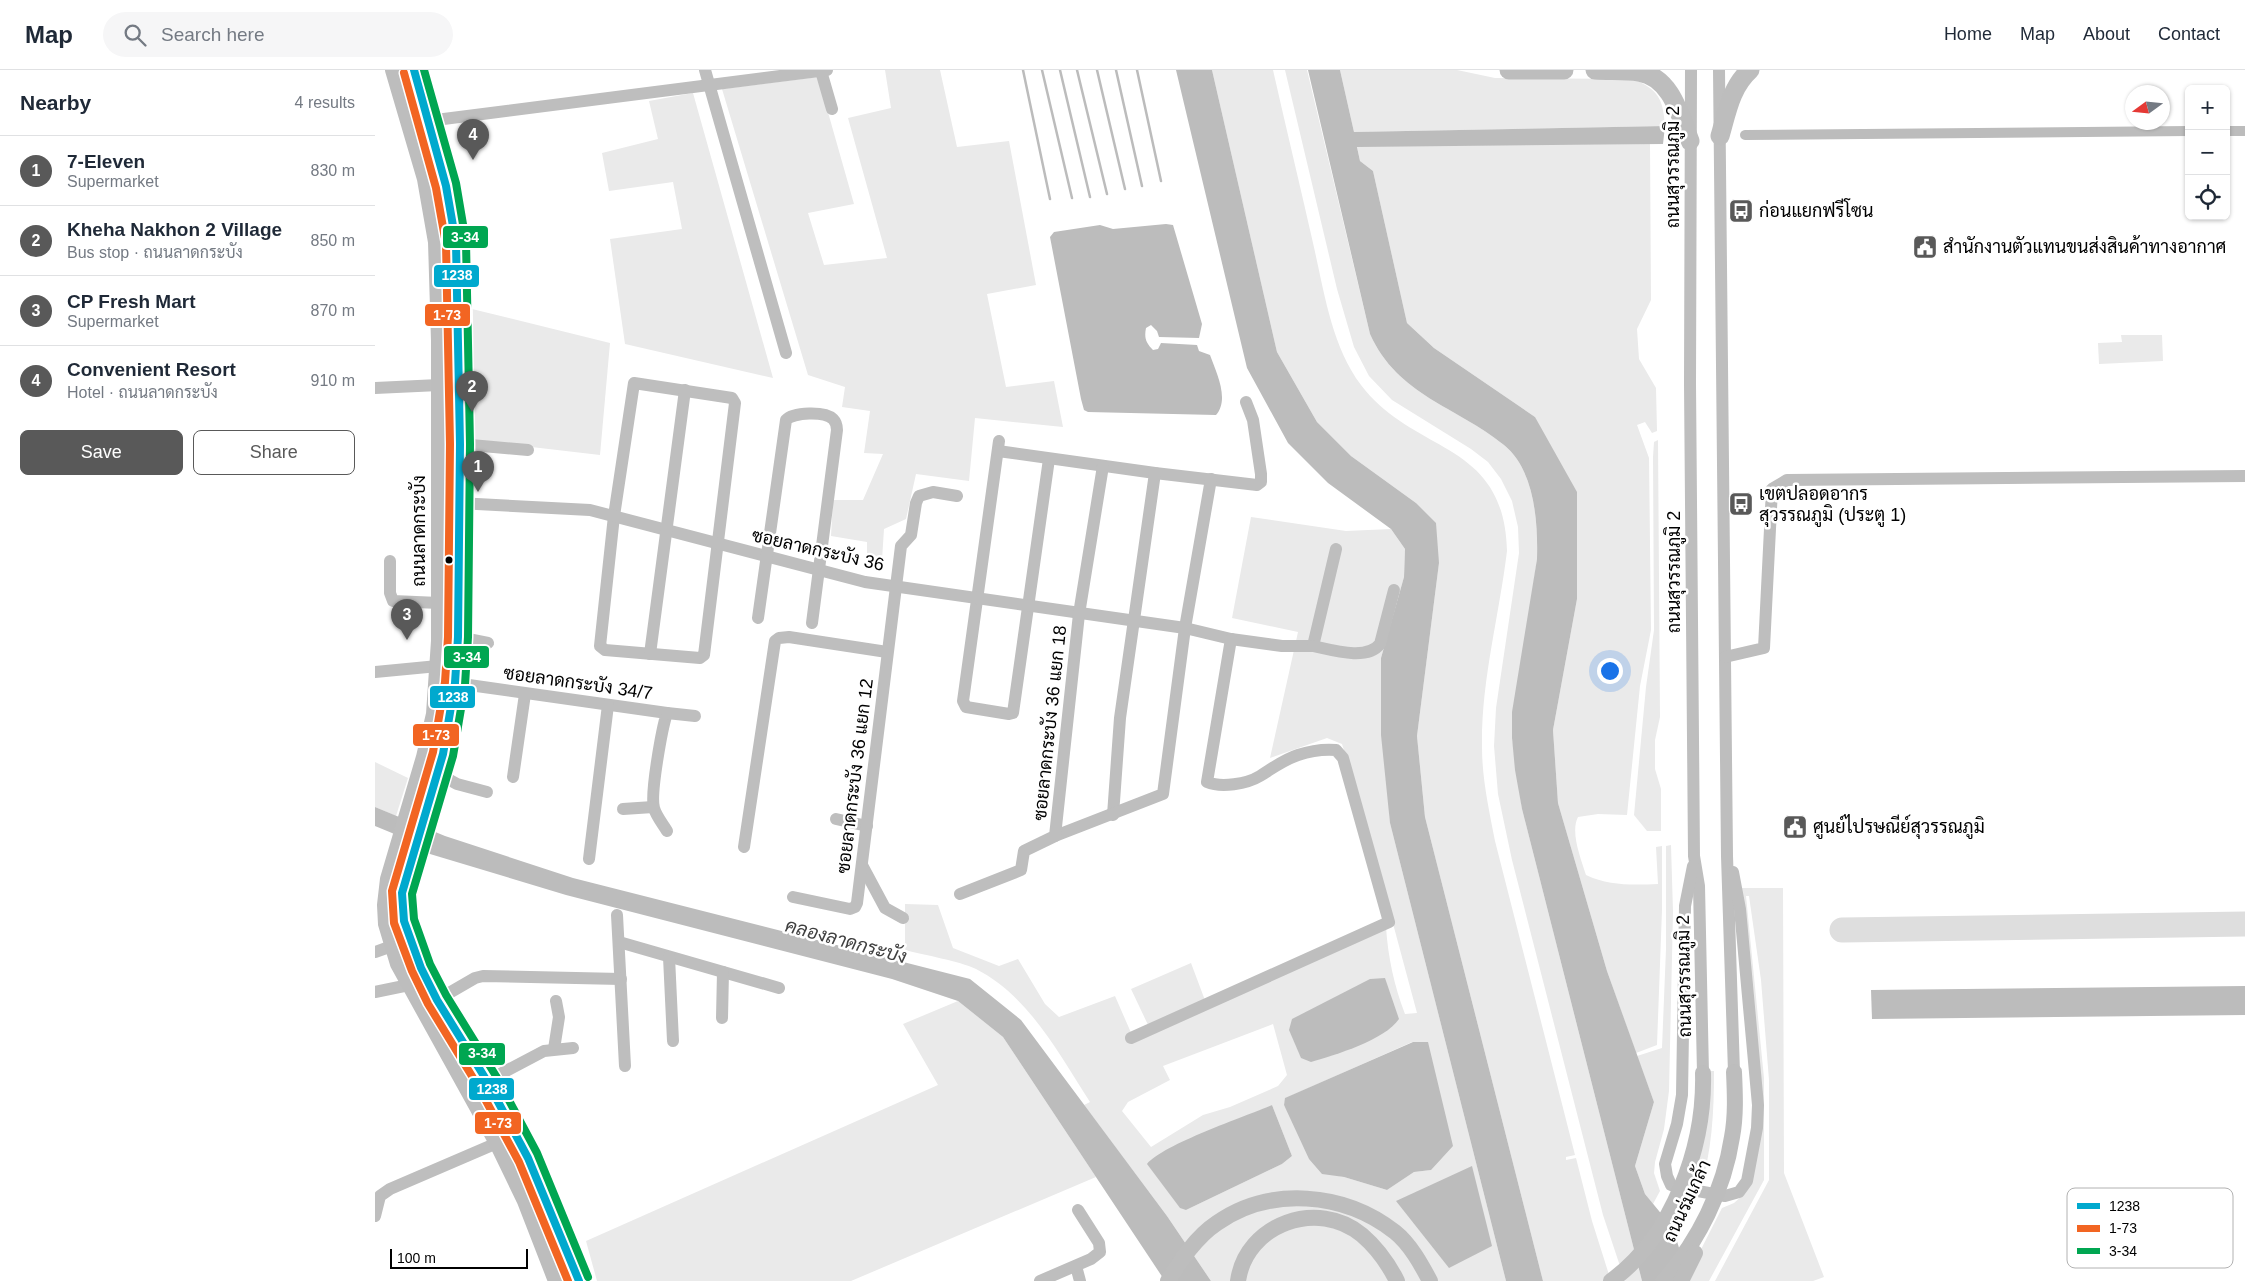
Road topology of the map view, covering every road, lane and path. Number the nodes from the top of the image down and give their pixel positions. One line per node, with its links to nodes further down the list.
1 (393, 70): 12 (main road, ถนนลาดกระบัง)
2 (705, 70): 11 (street)
3 (824, 70): 11 (street); 13 (street)
4 (1509, 70): 5 (highway)
5 (1564, 70)
6 (1595, 70): 16 (highway)
7 (1691, 70): 16 (street, ถนนสุวรรณภูมิ 2)
8 (1719, 70): 15 (street)
9 (1751, 70): 15 (highway)
10 (416, 77): 12 (main road); 14 (main road)
11 (709, 84): 14 (street); 17 (street)
12 (399, 90): 18 (main road, ถนนลาดกระบัง)
13 (832, 109)
14 (428, 120): 22 (main road)
15 (1720, 136): 55 (street)
16 (1690, 141): 74 (street, ถนนสุวรรณภูมิ 2)
17 (786, 353)
18 (439, 385): 19 (street); 30 (main road, ถนนลาดกระบัง)
19 (375, 388)
20 (685, 390): 32 (street); 33 (street); 34 (street)
21 (1246, 402): 28 (street)
22 (461, 444): 23 (street); 31 (main road)
23 (528, 450)
24 (1049, 459): 25 (street); 41 (street); 43 (street)
25 (1103, 466): 26 (street); 44 (street, ซอยลาดกระบัง 36 แยก 18)
26 (1155, 473): 28 (street); 46 (street)
27 (2245, 476): 55 (street)
28 (1211, 479): 48 (street)
29 (957, 496): 39 (street, ซอยลาดกระบัง 36 แยก 12)
30 (439, 502): 31 (main road); 42 (main road, ถนนลาดกระบัง)
31 (458, 503): 32 (street, ซอยลาดกระบัง 36); 49 (main road)
32 (614, 516): 33 (street, ซอยลาดกระบัง 36); 54 (street)
33 (666, 530): 34 (street, ซอยลาดกระบัง 36); 54 (street)
34 (717, 544): 36 (street, ซอยลาดกระบัง 36); 54 (street)
35 (1336, 549): 52 (street)
36 (768, 557): 38 (street, ซอยลาดกระบัง 36); 38 (street); 45 (street)
37 (391, 561): 42 (street)
38 (818, 570): 39 (street, ซอยลาดกระบัง 36); 47 (street)
39 (897, 586): 41 (street, ซอยลาดกระบัง 36); 53 (street, ซอยลาดกระบัง 36 แยก 12)
40 (1394, 590): 52 (street, ซอยลาดกระบัง 36)
41 (977, 599): 43 (street, ซอยลาดกระบัง 36); 43 (street)
42 (439, 603): 56 (main road, ถนนลาดกระบัง)
43 (1029, 607): 44 (street, ซอยลาดกระบัง 36)
44 (1079, 614): 46 (street, ซอยลาดกระบัง 36); 72 (street, ซอยลาดกระบัง 36 แยก 18)
45 (759, 618)
46 (1133, 622): 48 (street, ซอยลาดกระบัง 36); 68 (street)
47 (812, 623)
48 (1185, 628): 50 (street, ซอยลาดกระบัง 36); 68 (street)
49 (458, 637): 51 (street); 58 (main road)
50 (1231, 639): 52 (street, ซอยลาดกระบัง 36); 94 (street)
51 (488, 643)
52 (1313, 646)
53 (887, 652): 70 (street, ซอยลาดกระบัง 36 แยก 12); 73 (street)
54 (650, 654)
55 (1725, 657): 75 (street)
56 (438, 666): 57 (street); 83 (main road, ถนนลาดกระบัง)
57 (375, 672)
58 (455, 683): 59 (street, ซอยลาดกระบัง 34/7); 64 (main road)
59 (525, 694): 60 (street, ซอยลาดกระบัง 34/7); 63 (street)
60 (608, 705): 61 (street, ซอยลาดกระบัง 34/7); 76 (street)
61 (667, 712): 62 (street, ซอยลาดกระบัง 34/7); 66 (street, ซอยลาดกระบัง 34/7)
62 (695, 716)
63 (513, 777)
64 (436, 778): 65 (street); 91 (main road)
65 (487, 792)
66 (653, 807): 67 (street); 71 (street)
67 (623, 809)
68 (1113, 815): 72 (street)
69 (836, 819): 70 (street)
70 (867, 826): 77 (street, ซอยลาดกระบัง 36 แยก 12)
71 (667, 832)
72 (1055, 836): 78 (street, ซอยลาดกระบัง 36 แยก 18)
73 (744, 846)
74 (1694, 856): 75 (street); 100 (street, ถนนสุวรรณภูมิ 2)
75 (1727, 856): 99 (street)
76 (589, 858)
77 (862, 865): 79 (street, ซอยลาดกระบัง 36 แยก 12); 81 (street)
78 (960, 894)
79 (793, 897)
80 (617, 915): 82 (street)
81 (903, 918)
82 (619, 942): 85 (street); 87 (street)
83 (392, 946): 84 (street); 88 (main road, ถนนลาดกระบัง)
84 (375, 952)
85 (669, 957): 86 (street); 95 (street)
86 (723, 972): 89 (street); 93 (street)
87 (621, 979): 91 (street); 98 (street)
88 (409, 985): 90 (street); 102 (main road, ถนนลาดกระบัง)
89 (779, 988)
90 (375, 992)
91 (437, 1000): 101 (main road)
92 (556, 1001): 97 (street)
93 (723, 1018)
94 (1131, 1038)
95 (673, 1041)
96 (573, 1048): 97 (street)
97 (554, 1050): 101 (street)
98 (625, 1066)
99 (1735, 1072): 103 (main road, ถนนร่มเกล้า)
100 (1703, 1073): 115 (main road, ถนนร่มเกล้า)
101 (487, 1081): 108 (main road)
102 (497, 1142): 105 (street); 107 (main road, ถนนลาดกระบัง)
103 (1721, 1184): 116 (main road, ถนนร่มเกล้า); 117 (main road)
104 (1078, 1210): 106 (street)
105 (375, 1216)
106 (1075, 1266): 109 (street); 110 (street)
107 (555, 1281)
108 (578, 1281)
109 (1040, 1281)
110 (1080, 1281)
111 (1168, 1281): 114 (main road)
112 (1238, 1281): 113 (main road)
113 (1397, 1281)
114 (1430, 1281)
115 (1611, 1281)
116 (1663, 1281)
117 (1681, 1281)

